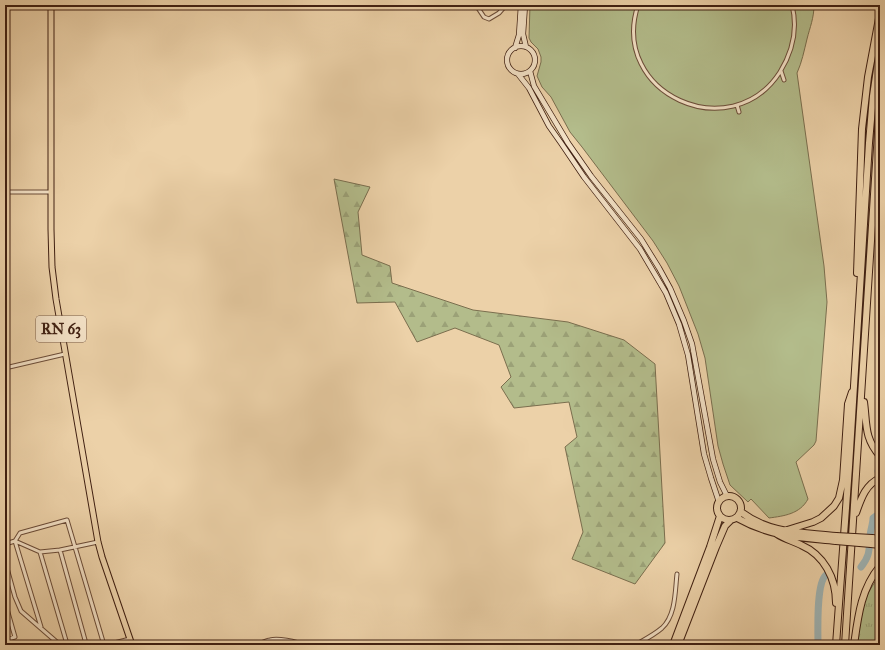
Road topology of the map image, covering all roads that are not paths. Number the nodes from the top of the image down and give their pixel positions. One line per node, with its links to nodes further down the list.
1 (51, 5): 23 (main road, RN 63)
2 (476, 5): 9 (street)
3 (501, 5): 9 (street)
4 (506, 5): 9 (street)
5 (521, 5): 12 (main road)
6 (525, 5): 11 (main road)
7 (638, 5): 19 (street)
8 (792, 5): 15 (street)
9 (503, 9)
10 (880, 13): 27 (highway)
11 (526, 47): 12 (main road); 14 (main road)
12 (515, 48): 16 (main road)
13 (880, 49): 27 (highway)
14 (530, 71): 16 (main road); 31 (main road)
15 (781, 71): 17 (street); 19 (street)
16 (518, 74): 32 (main road)
17 (784, 80)
18 (880, 101): 24 (highway)
19 (737, 105): 20 (street)
20 (739, 112)
21 (880, 154): 24 (highway)
22 (5, 192): 23 (street)
23 (51, 192): 25 (main road, RN 63)
24 (873, 202): 28 (highway)
25 (65, 354): 26 (street); 42 (main road, RN 63)
26 (5, 368)
27 (854, 390): 37 (highway); 67 (highway)
28 (862, 391): 29 (highway); 36 (highway)
29 (878, 454)
30 (879, 478): 36 (highway)
31 (727, 496): 32 (highway); 33 (highway)
32 (719, 502): 34 (highway)
33 (741, 512): 35 (highway); 37 (highway)
34 (720, 516): 35 (highway); 65 (highway)
35 (734, 519): 38 (highway); 66 (highway)
36 (854, 520): 68 (highway)
37 (784, 531): 39 (highway)
38 (778, 534): 39 (highway); 67 (highway)
39 (836, 538): 41 (highway, bridge)
40 (15, 541): 43 (street); 44 (street); 46 (street); 51 (street)
41 (880, 541)
42 (98, 542): 44 (street); 52 (main road, RN 63)
43 (5, 544)
44 (75, 546): 45 (street); 57 (street)
45 (60, 550): 46 (street); 56 (street)
46 (40, 552): 54 (street)
47 (5, 561): 51 (street)
48 (880, 566): 69 (highway)
49 (677, 574): 64 (street)
50 (5, 602): 53 (street)
51 (42, 629): 54 (street)
52 (130, 639): 57 (street); 58 (street); 59 (main road, RN 63)
53 (5, 640)
54 (67, 644): 55 (street)
55 (73, 645)
56 (85, 645)
57 (105, 645)
58 (125, 645)
59 (132, 645)
60 (258, 645): 61 (street)
61 (302, 645)
62 (448, 645): 63 (street)
63 (461, 645)
64 (635, 645)
65 (673, 645)
66 (678, 645)
67 (836, 645)
68 (844, 645)
69 (854, 645)

